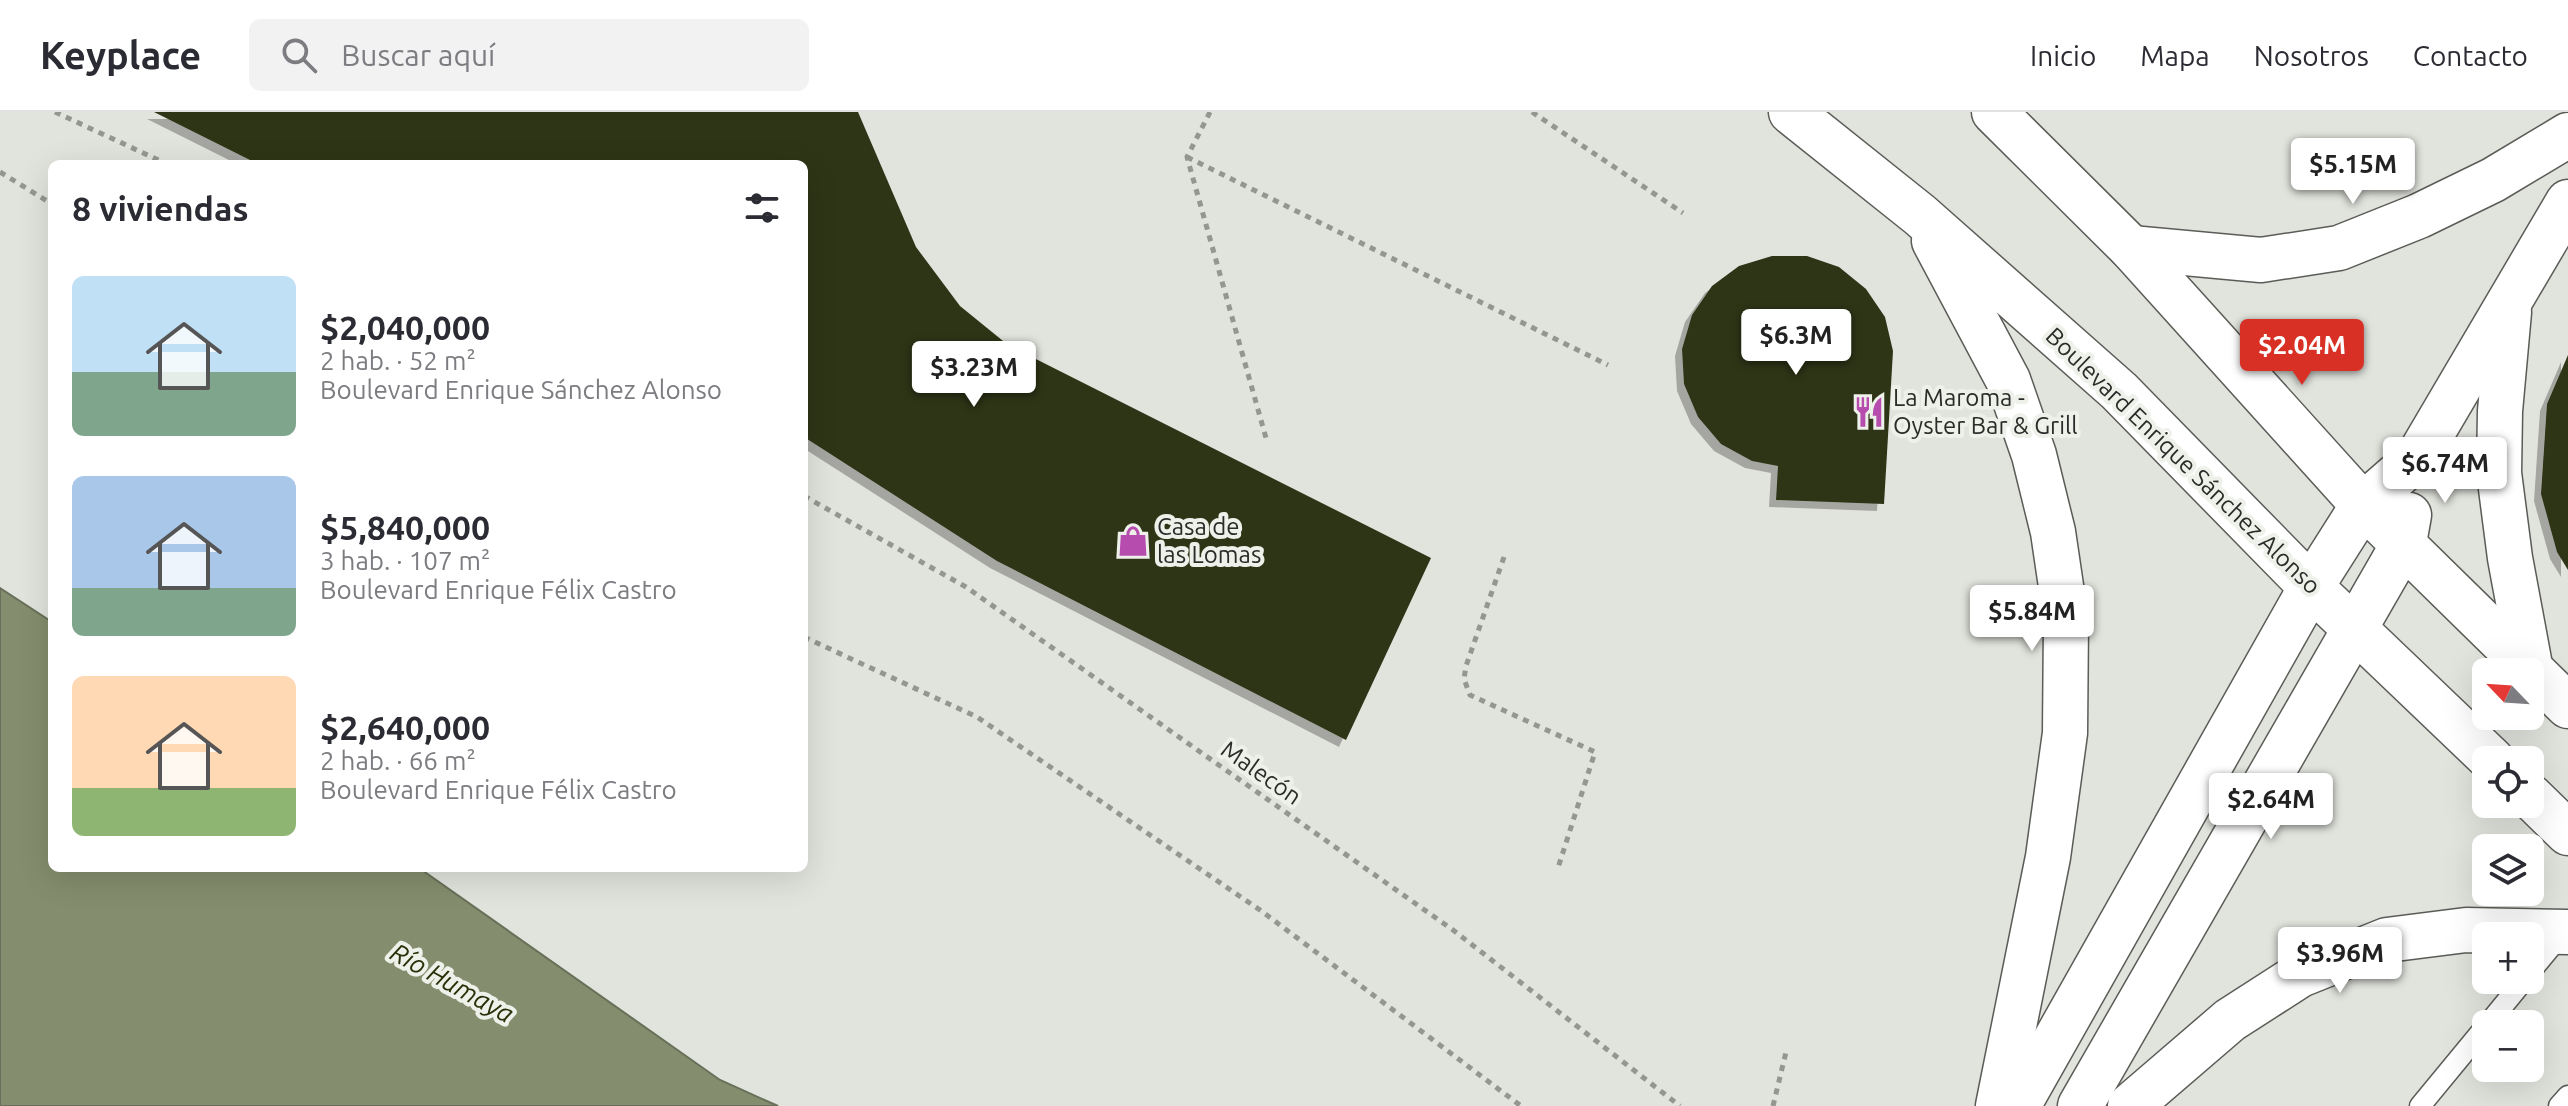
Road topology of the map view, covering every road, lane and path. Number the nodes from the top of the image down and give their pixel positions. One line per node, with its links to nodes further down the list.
1 (55, 112): 8 (path)
2 (1210, 112): 7 (path)
3 (1532, 112): 12 (path)
4 (1791, 112): 13 (main road, Boulevard Enrique Sánchez Alonso)
5 (1994, 112): 14 (main road)
6 (2568, 135): 14 (main road)
7 (1187, 157): 16 (path); 17 (path)
8 (158, 160)
9 (0, 172): 10 (path)
10 (48, 202)
11 (2568, 202): 15 (main road)
12 (1683, 213)
13 (1920, 215): 23 (main road, Boulevard Enrique Sánchez Alonso); 44 (main road)
14 (2131, 248): 20 (main road)
15 (2510, 301): 18 (main road); 27 (main road)
16 (1608, 365)
17 (1266, 438)
18 (2418, 457): 20 (main road); 21 (main road)
19 (808, 498): 42 (path, Malecón)
20 (2363, 505): 21 (main road); 23 (main road)
21 (2404, 543): 24 (main road); 26 (main road)
22 (1504, 557): 33 (path)
23 (2311, 587): 24 (main road, Boulevard Enrique Sánchez Alonso); 45 (main road)
24 (2353, 629): 30 (main road, Boulevard Enrique Sánchez Alonso); 46 (main road)
25 (808, 639): 41 (path)
26 (2518, 658)
27 (2529, 658)
28 (2544, 683): 29 (main road)
29 (2568, 706)
30 (2477, 746)
31 (2544, 810): 32 (main road)
32 (2568, 833)
33 (1557, 871)
34 (2566, 932): 35 (lane); 47 (main road)
35 (2544, 956)
36 (2512, 994): 37 (lane)
37 (2499, 1010)
38 (2472, 1043): 48 (lane)
39 (1787, 1048): 43 (path)
40 (2568, 1096): 49 (lane)
41 (1521, 1106)
42 (1680, 1106)
43 (1773, 1106)
44 (1998, 1106)
45 (2018, 1106)
46 (2080, 1106)
47 (2130, 1106)
48 (2420, 1106)
49 (2559, 1106)

